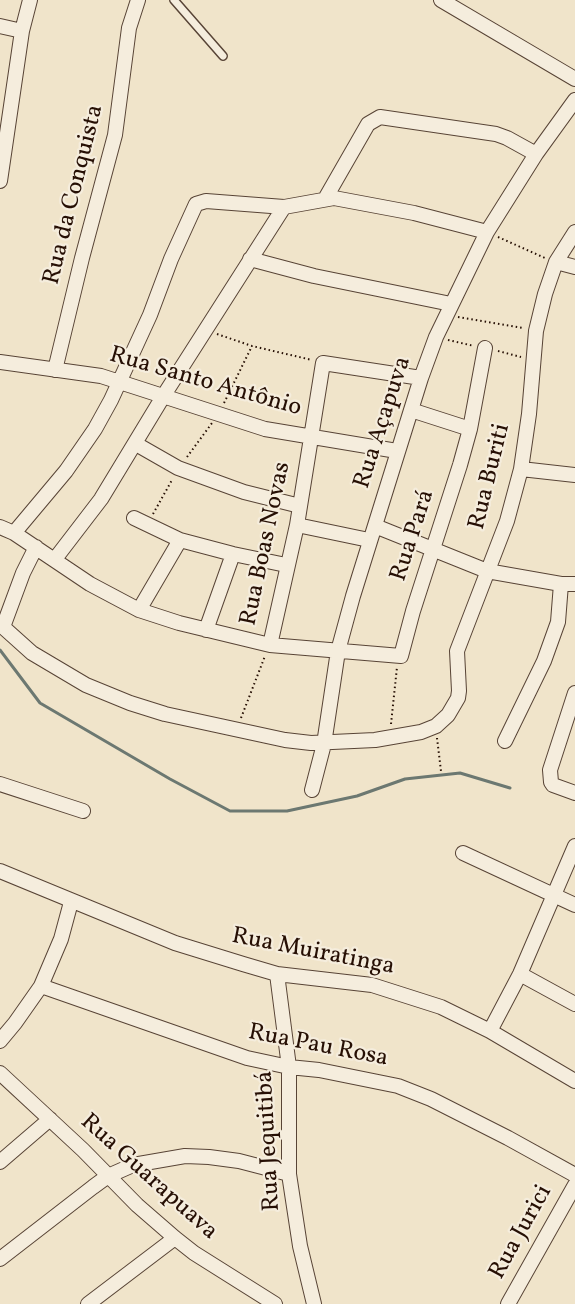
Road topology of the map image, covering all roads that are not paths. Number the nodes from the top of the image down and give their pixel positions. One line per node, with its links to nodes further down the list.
1 (30, 0): 6 (street)
2 (138, 0): 22 (street, Rua da Conquista)
3 (174, 0): 7 (lane)
4 (441, 0): 8 (street)
5 (0, 26): 6 (street)
6 (22, 31): 11 (street)
7 (223, 56)
8 (575, 79)
9 (575, 100): 10 (street, Rua Açapuva)
10 (536, 154): 12 (street); 14 (street, Rua Açapuva)
11 (0, 182)
12 (325, 199): 13 (street); 14 (street)
13 (284, 207): 16 (street); 24 (street)
14 (487, 232): 19 (street, Rua Açapuva)
15 (575, 232): 17 (street, Rua Buriti)
16 (250, 259): 19 (street); 25 (street)
17 (556, 262): 18 (street); 31 (street, Rua Buriti)
18 (575, 267)
19 (449, 309): 23 (street, Rua Açapuva)
20 (485, 348): 27 (street, Rua Pará)
21 (0, 362): 22 (street, Rua Santo Antônio)
22 (55, 370): 24 (street, Rua Santo Antônio)
23 (421, 378): 26 (street, Rua Açapuva); 28 (street, Rua Boas Novas)
24 (120, 381): 25 (street, Rua Santo Antônio); 38 (street)
25 (164, 395): 28 (street, Rua Santo Antônio); 29 (street)
26 (411, 410): 27 (street); 30 (street, Rua Açapuva)
27 (470, 429): 42 (street, Rua Pará)
28 (312, 435): 30 (street, Rua Santo Antônio); 33 (street, Rua Boas Novas)
29 (136, 444): 33 (street); 44 (street)
30 (397, 452): 36 (street, Rua Açapuva)
31 (521, 469): 32 (street); 46 (street, Rua Buriti)
32 (575, 476)
33 (300, 506): 35 (street, Rua Boas Novas)
34 (134, 518): 39 (street)
35 (297, 525): 40 (street); 45 (street, Rua Boas Novas)
36 (375, 526): 40 (street, Rua Açapuva); 42 (street)
37 (0, 527): 38 (street)
38 (14, 533): 41 (street)
39 (180, 540): 43 (street); 48 (street)
40 (369, 540): 51 (street, Rua Açapuva)
41 (36, 547): 44 (street); 54 (street)
42 (433, 549): 46 (street); 51 (street, Rua Pará)
43 (233, 554): 45 (street); 49 (street)
44 (56, 559): 48 (street)
45 (286, 565): 50 (street, Rua Boas Novas)
46 (487, 571): 47 (street); 54 (street, Rua Buriti)
47 (568, 584): 53 (street)
48 (139, 610): 49 (street)
49 (206, 630): 50 (street)
50 (270, 645): 51 (street)
51 (338, 651): 54 (street, Rua Açapuva)
52 (575, 693): 57 (street)
53 (505, 741)
54 (324, 744): 56 (street, Rua Açapuva)
55 (0, 784): 58 (street)
56 (312, 790)
57 (575, 793)
58 (83, 811)
59 (575, 846): 62 (street)
60 (463, 853): 62 (street)
61 (0, 871): 63 (street, Rua Muiratinga)
62 (555, 896): 64 (street); 66 (street)
63 (71, 902): 65 (street, Rua Muiratinga); 67 (street)
64 (575, 905)
65 (277, 974): 69 (street, Rua Muiratinga); 71 (street, Rua Jequitibá)
66 (520, 974): 68 (street); 69 (street)
67 (41, 986): 70 (street); 71 (street, Rua Pau Rosa)
68 (575, 1004)
69 (490, 1031): 73 (street, Rua Muiratinga)
70 (0, 1041)
71 (289, 1068): 76 (street, Rua Jequitibá); 77 (street, Rua Pau Rosa)
72 (0, 1073): 74 (street, Rua Guarapuava)
73 (575, 1081)
74 (50, 1119): 75 (street); 78 (street, Rua Guarapuava)
75 (0, 1162)
76 (289, 1174): 78 (street); 84 (street, Rua Jequitibá)
77 (575, 1175)
78 (108, 1176): 80 (street, Rua Guarapuava); 81 (street)
79 (575, 1185): 85 (street, Rua Jurici)
80 (175, 1238): 82 (street); 83 (street, Rua Guarapuava)
81 (0, 1259)
82 (88, 1304)
83 (275, 1304)
84 (314, 1304)
85 (508, 1304)

